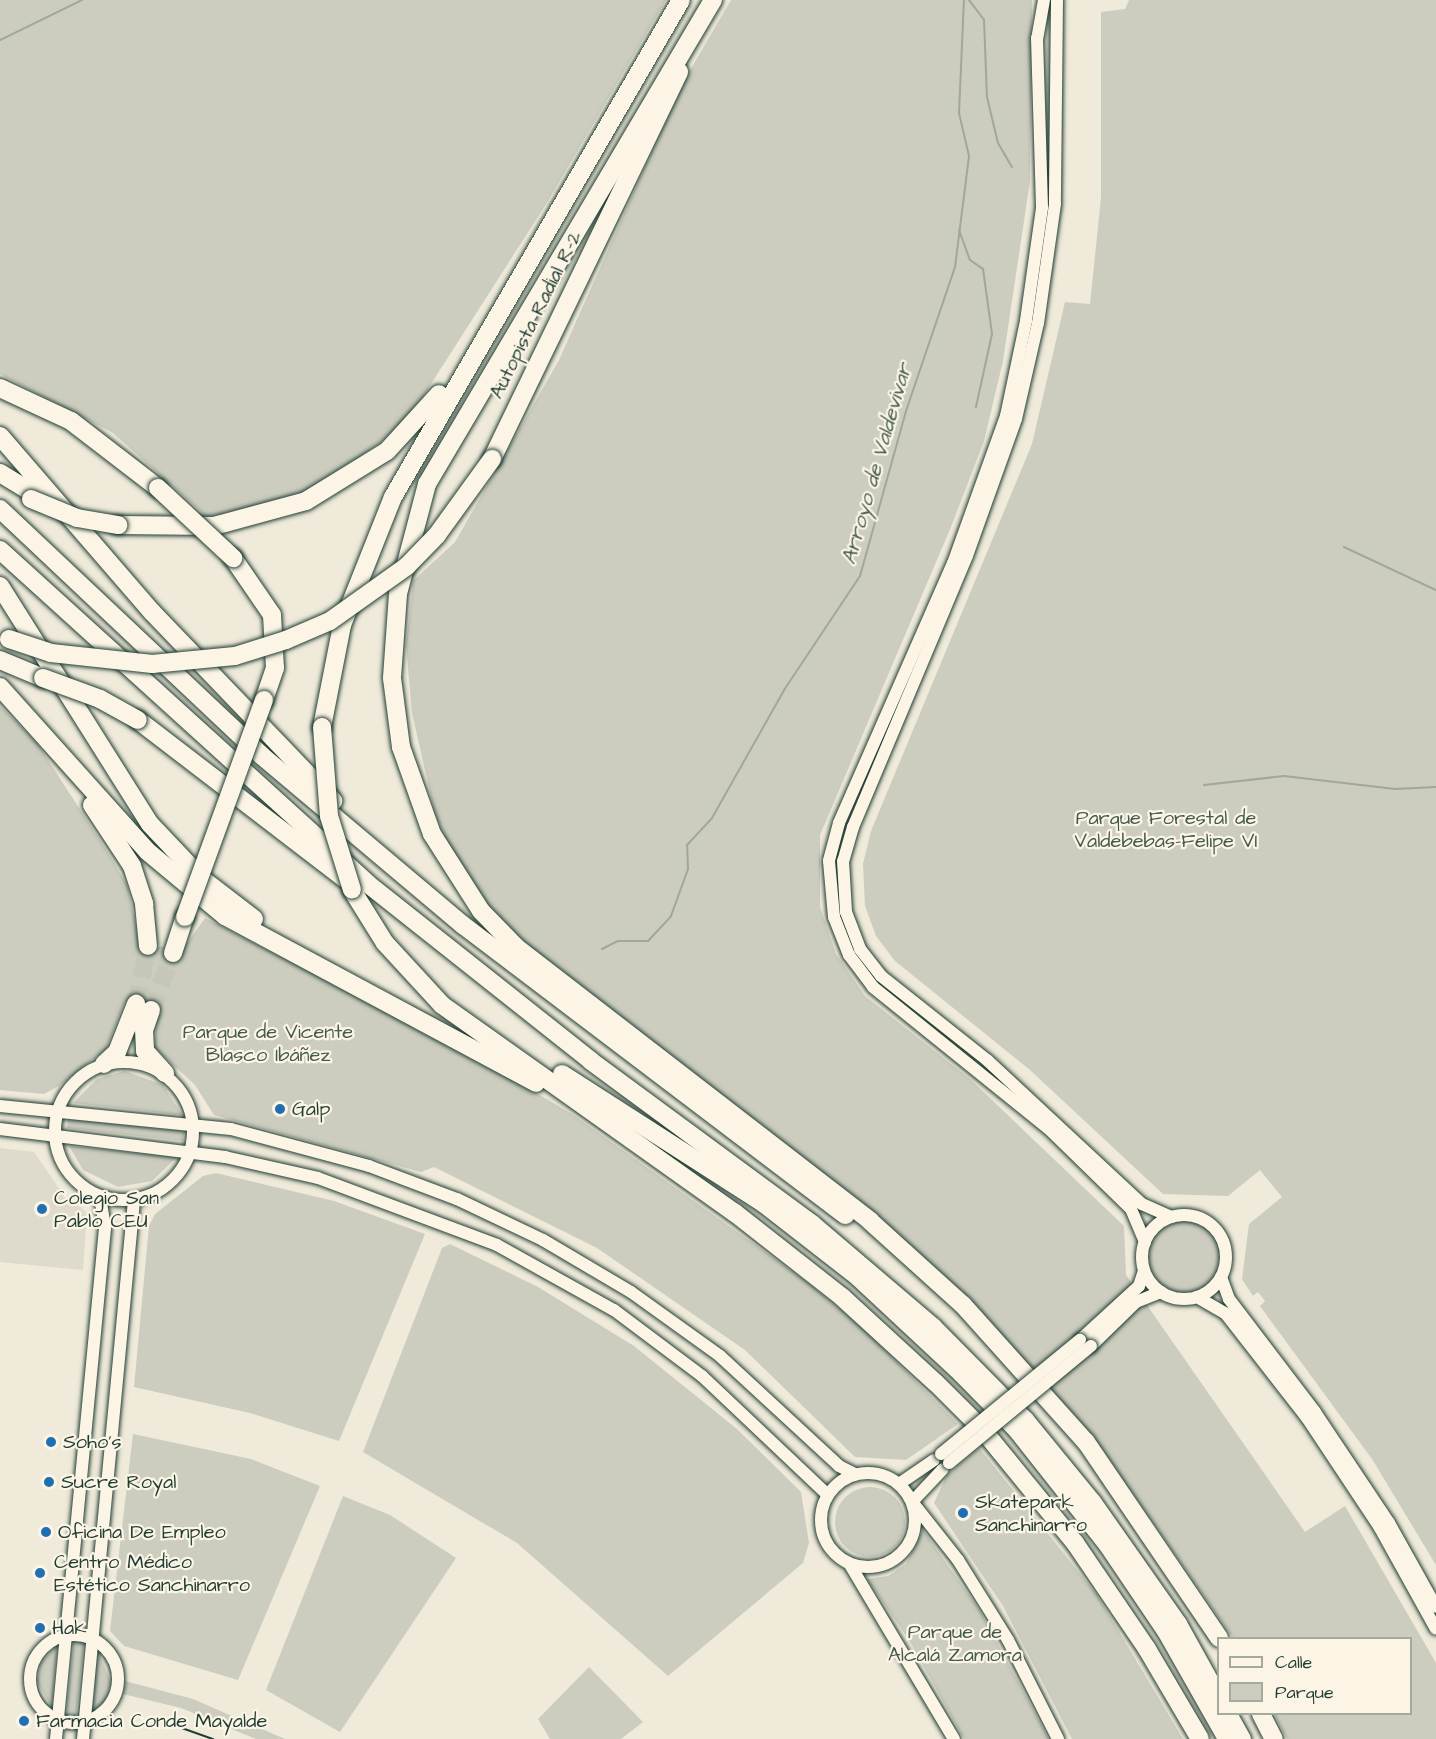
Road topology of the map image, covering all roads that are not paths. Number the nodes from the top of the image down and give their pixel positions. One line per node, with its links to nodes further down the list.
1 (681, 0): 5 (highway, Autopista Radial R-2)
2 (713, 0): 14 (highway, Autopista Radial R-2, bridge); 45 (highway)
3 (1044, 0): 36 (street)
4 (1058, 0): 35 (street)
5 (533, 250): 10 (highway, Autopista Radial R-2, bridge); 21 (highway, Autopista Radial R-2, bridge)
6 (0, 388): 20 (highway, bridge)
7 (0, 436): 18 (highway)
8 (0, 473): 10 (highway)
9 (0, 482): 10 (highway, Autopista Radial R-2)
10 (33, 497)
11 (0, 509): 18 (highway)
12 (0, 550): 23 (highway)
13 (0, 586): 22 (highway)
14 (5, 637)
15 (0, 660): 23 (highway, bridge)
16 (0, 687): 17 (highway)
17 (47, 735): 19 (highway); 22 (highway)
18 (394, 866): 45 (highway)
19 (148, 946)
20 (173, 953)
21 (401, 963): 32 (highway); 64 (highway)
22 (354, 983): 32 (highway)
23 (521, 1005): 54 (highway)
24 (104, 1064): 25 (street); 25 (highway); 27 (street)
25 (165, 1074): 28 (street)
26 (0, 1106): 27 (street)
27 (58, 1110): 28 (street); 30 (street)
28 (194, 1122): 31 (street); 43 (street)
29 (0, 1130): 30 (street)
30 (54, 1134): 31 (street); 33 (street)
31 (191, 1152): 34 (street); 46 (street)
32 (672, 1169): 63 (highway)
33 (100, 1196): 34 (street); 51 (street)
34 (134, 1200): 52 (street)
35 (1171, 1217): 36 (street); 38 (street)
36 (1145, 1242): 37 (street)
37 (1144, 1271): 39 (street); 41 (street)
38 (1221, 1277): 40 (street); 49 (street)
39 (1161, 1292): 40 (street); 41 (street)
40 (1197, 1297): 50 (street)
41 (1086, 1343): 42 (street, bridge)
42 (942, 1461): 44 (street); 47 (street)
43 (855, 1474): 44 (street); 46 (street)
44 (899, 1484): 47 (street)
45 (1116, 1488): 53 (highway)
46 (828, 1495): 48 (street)
47 (912, 1502): 48 (street); 62 (street)
48 (849, 1563): 61 (street)
49 (1436, 1607)
50 (1436, 1629)
51 (64, 1635): 52 (street); 57 (street); 57 (street)
52 (91, 1637): 58 (street); 58 (street)
53 (1218, 1637)
54 (1217, 1694)
55 (1229, 1715): 65 (highway)
56 (1262, 1715): 66 (highway)
57 (58, 1719): 58 (street); 59 (street)
58 (85, 1723): 60 (street)
59 (56, 1739)
60 (83, 1739)
61 (954, 1739)
62 (1059, 1739)
63 (1200, 1739)
64 (1227, 1739)
65 (1242, 1739)
66 (1274, 1739)

